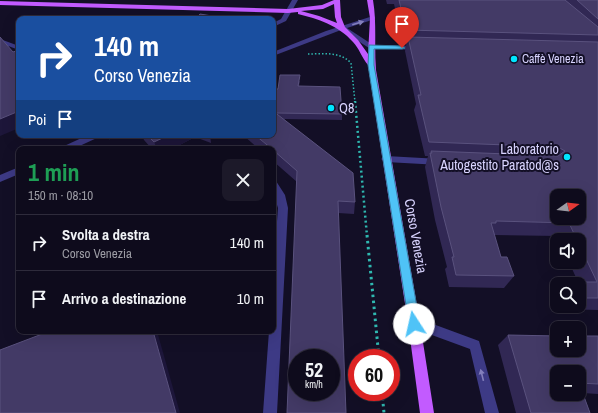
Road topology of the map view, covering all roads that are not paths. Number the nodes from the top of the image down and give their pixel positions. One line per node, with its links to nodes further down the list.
1 (295, 0): 5 (street)
2 (337, 0): 5 (main road); 8 (main road)
3 (370, 0): 6 (main road, Corso Venezia)
4 (0, 3): 5 (main road)
5 (288, 11): 7 (street); 8 (main road)
6 (373, 18): 8 (street, one-way to 6); 11 (main road, Corso Venezia)
7 (276, 23)
8 (342, 28): 11 (street); 13 (street); 14 (main road, Corso Venezia)
9 (0, 41): 10 (street)
10 (16, 47)
11 (371, 47): 12 (street); 14 (main road, Corso Venezia)
12 (425, 48)
13 (276, 53)
14 (371, 65): 17 (main road, Corso Venezia)
15 (89, 138): 16 (street)
16 (72, 146)
17 (386, 159): 18 (street); 22 (main road, Corso Venezia)
18 (448, 162)
19 (16, 171): 20 (street)
20 (0, 179)
21 (276, 189): 23 (street)
22 (414, 324): 26 (main road, Corso Venezia); 27 (street, one-way to 22)
23 (276, 325)
24 (275, 334): 25 (street)
25 (270, 413)
26 (427, 413)
27 (492, 413)

